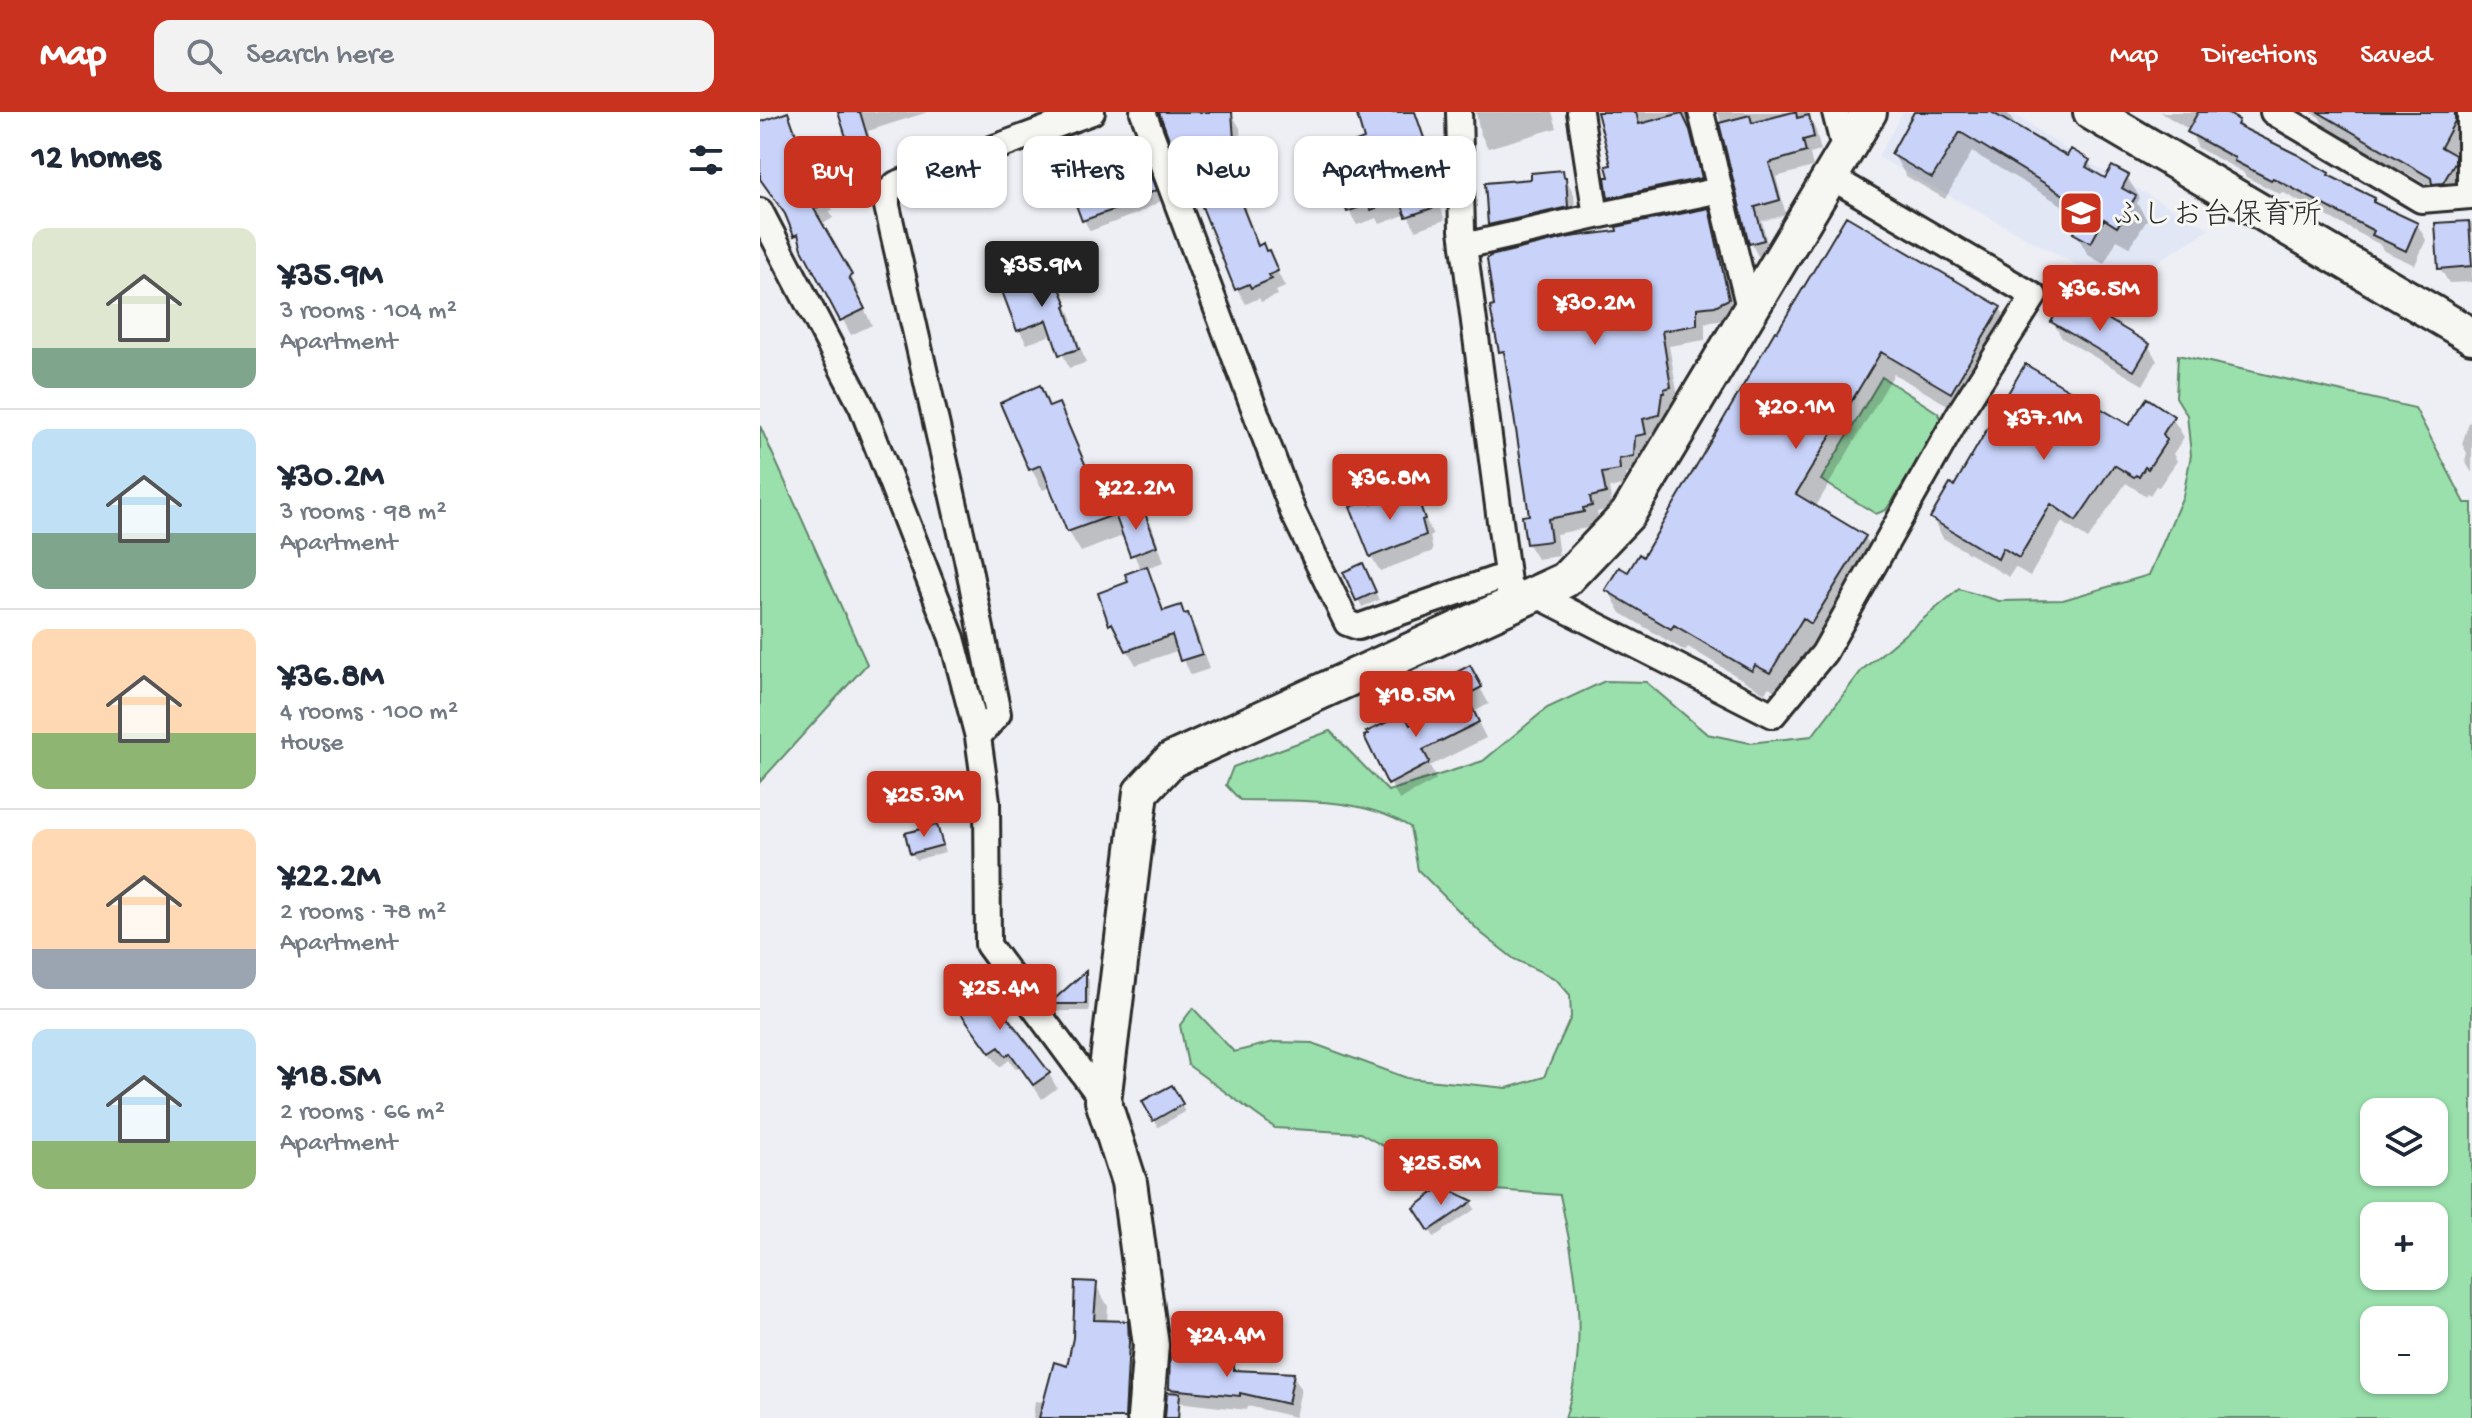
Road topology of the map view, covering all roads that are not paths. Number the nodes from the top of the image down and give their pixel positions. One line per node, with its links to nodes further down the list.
1 (1092, 112): 19 (street)
2 (1143, 112): 18 (street)
3 (1459, 112): 15 (street)
4 (1580, 112): 14 (street)
5 (1701, 112): 12 (street)
6 (1835, 112): 11 (street)
7 (1869, 112): 11 (street)
8 (2091, 112): 17 (street)
9 (2273, 112): 10 (street)
10 (2470, 112)
11 (1838, 164): 16 (street); 18 (street)
12 (1720, 190): 14 (street); 16 (street)
13 (760, 211): 19 (street)
14 (1596, 216): 15 (street)
15 (1464, 246): 18 (street)
16 (1749, 308): 18 (street)
17 (2472, 336)
18 (1518, 591): 20 (street)
19 (978, 737): 20 (street)
20 (1103, 1101): 21 (street)
21 (1145, 1418)

